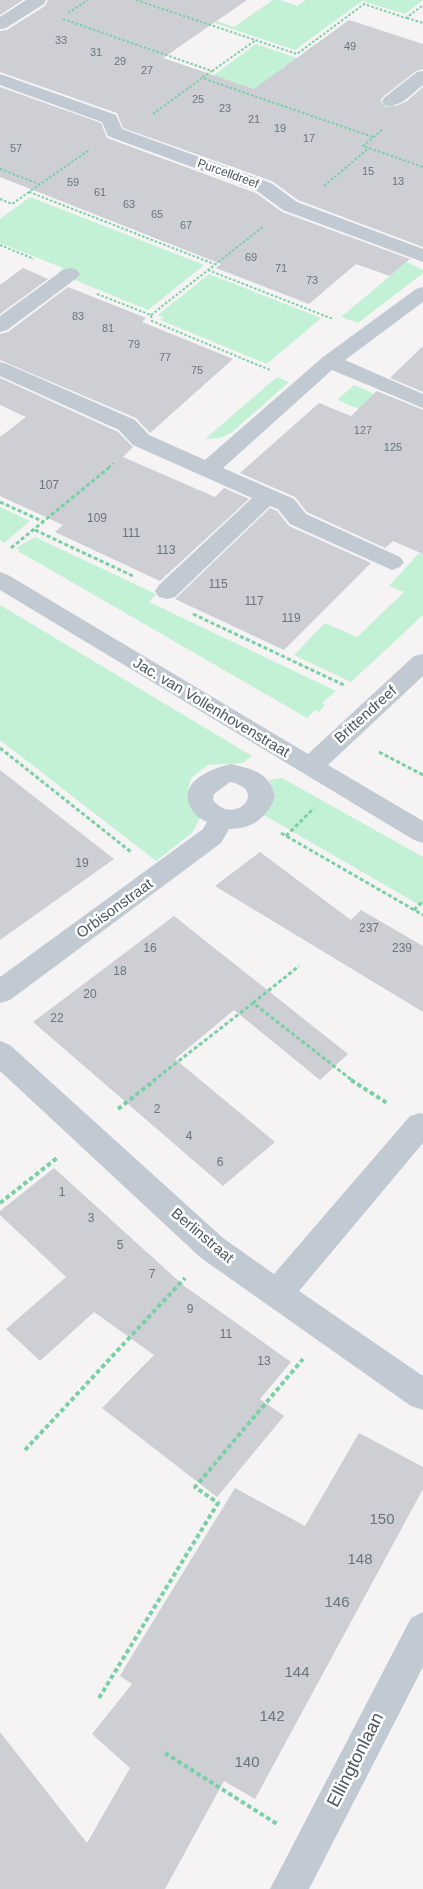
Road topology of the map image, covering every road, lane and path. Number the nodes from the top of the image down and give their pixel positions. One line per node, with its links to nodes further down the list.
1 (38, 0): 7 (street)
2 (88, 0): 9 (path)
3 (136, 0): 8 (path)
4 (423, 5): 5 (path)
5 (406, 18): 6 (path); 8 (path)
6 (423, 23)
7 (0, 24)
8 (256, 40): 9 (path)
9 (212, 71): 11 (path)
10 (423, 76): 13 (street)
11 (202, 78): 15 (path); 16 (path)
12 (0, 79): 15 (street, Purcelldreef)
13 (391, 101)
14 (388, 125): 16 (path)
15 (119, 134): 20 (path); 23 (street, Purcelldreef)
16 (373, 137): 17 (path)
17 (369, 148): 18 (path); 23 (path)
18 (423, 167)
19 (0, 169): 20 (path)
20 (40, 184): 21 (path)
21 (29, 192): 22 (path); 25 (path)
22 (0, 199)
23 (293, 207): 24 (street, Purcelldreef); 25 (path)
24 (423, 256)
25 (214, 264): 26 (path)
26 (208, 270): 29 (path); 31 (path)
27 (66, 277): 29 (path); 30 (street)
28 (423, 293): 31 (street)
29 (151, 316): 34 (path)
30 (0, 326)
31 (369, 333): 32 (street)
32 (330, 361): 34 (street); 35 (street)
33 (0, 368): 36 (street)
34 (305, 384): 37 (street)
35 (423, 402)
36 (141, 440): 37 (street); 40 (path)
37 (208, 469): 38 (street)
38 (267, 496): 43 (street); 45 (street)
39 (0, 502): 40 (path)
40 (44, 522): 41 (path)
41 (35, 530): 42 (path); 45 (path)
42 (10, 550)
43 (392, 562)
44 (0, 580): 50 (street, Jac. van Vollenhovenstraat)
45 (166, 592): 47 (path)
46 (423, 662): 47 (street, Brittendreef)
47 (380, 702): 48 (street, Brittendreef)
48 (346, 734): 50 (street, Brittendreef); 51 (path)
49 (0, 748): 55 (path)
50 (310, 767): 54 (street, Jac. van Vollenhovenstraat)
51 (423, 775)
52 (250, 815): 53 (street); 53 (street); 57 (path)
53 (222, 818): 55 (street, Orbisonstraat)
54 (423, 833)
55 (161, 875): 60 (street, Orbisonstraat)
56 (423, 901): 57 (path)
57 (414, 910): 58 (path)
58 (423, 916)
59 (299, 966): 61 (path)
60 (0, 992)
61 (253, 1003): 63 (path); 64 (path)
62 (0, 1053): 64 (street, Berlinstraat)
63 (420, 1125): 67 (street)
64 (87, 1133): 65 (path); 66 (street, Berlinstraat)
65 (0, 1203)
66 (212, 1248): 67 (street, Berlinstraat); 70 (path)
67 (277, 1293): 68 (street, Berlinstraat)
68 (328, 1329): 69 (street, Berlinstraat); 72 (path)
69 (423, 1395)
70 (25, 1450)
71 (423, 1630): 74 (street, Ellingtonlaan)
72 (98, 1698)
73 (165, 1753): 74 (path)
74 (312, 1846): 75 (street, Ellingtonlaan)
75 (289, 1889)

